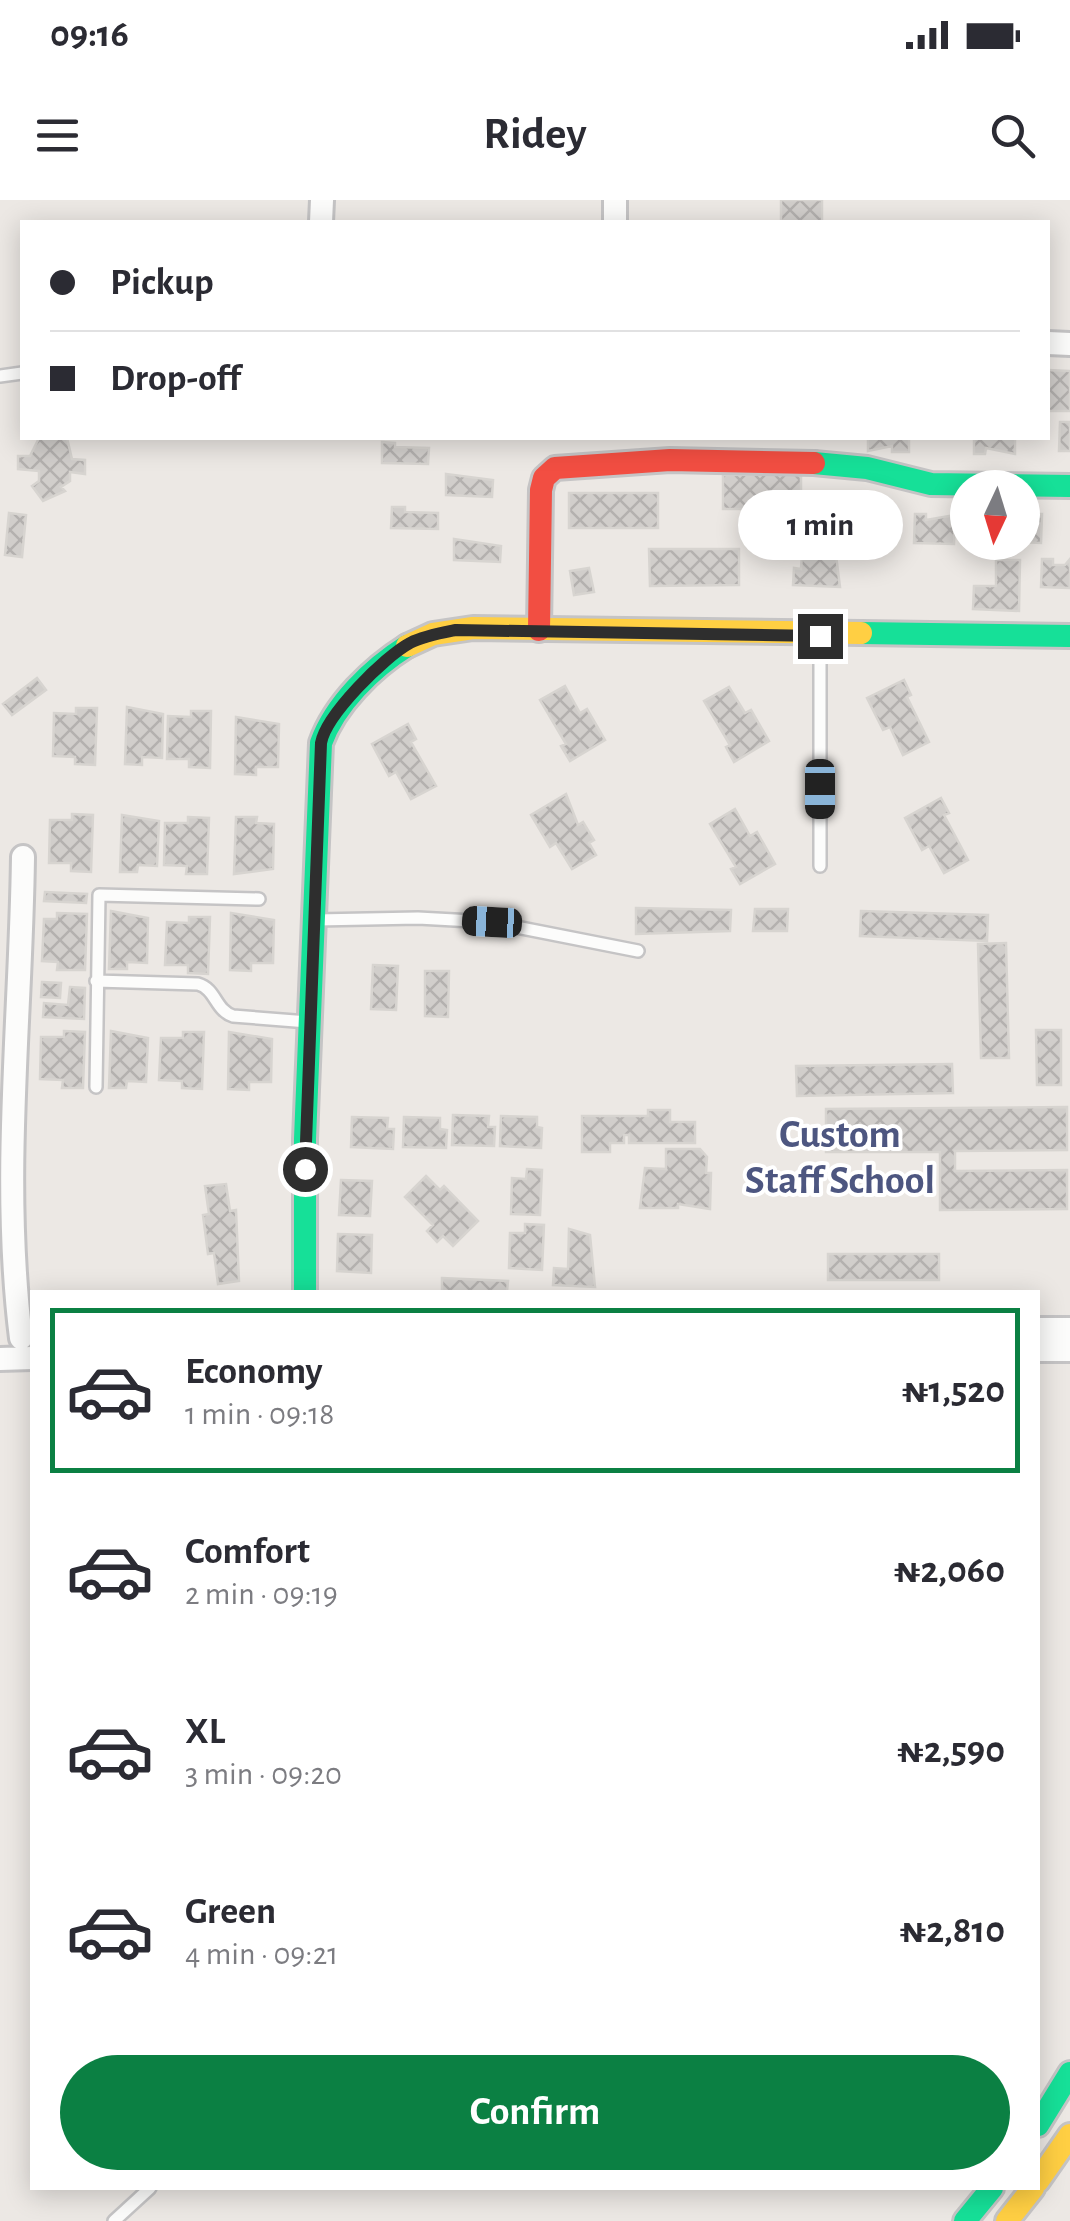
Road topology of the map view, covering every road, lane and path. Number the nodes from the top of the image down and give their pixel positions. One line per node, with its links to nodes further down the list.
1 (1070, 486): 2 (street)
2 (539, 630): 3 (street); 8 (street)
3 (820, 636): 4 (street); 6 (lane)
4 (1070, 636)
5 (23, 857): 12 (street)
6 (820, 866)
7 (259, 899): 10 (lane)
8 (312, 920): 9 (lane); 11 (street)
9 (638, 952)
10 (96, 981): 11 (lane); 13 (lane)
11 (308, 1022): 14 (street)
12 (7, 1084): 17 (street)
13 (96, 1088)
14 (305, 1290)
15 (1040, 1329): 16 (street)
16 (1070, 1329)
17 (22, 1343): 20 (street)
18 (1040, 1350): 19 (street)
19 (1070, 1350)
20 (0, 1358)
21 (1070, 2073): 22 (street)
22 (1040, 2121)
23 (1070, 2135): 24 (street)
24 (1040, 2178)
25 (148, 2190): 28 (lane)
26 (990, 2190): 29 (street)
27 (1031, 2190): 30 (street)
28 (114, 2221)
29 (964, 2221)
30 (1006, 2221)

